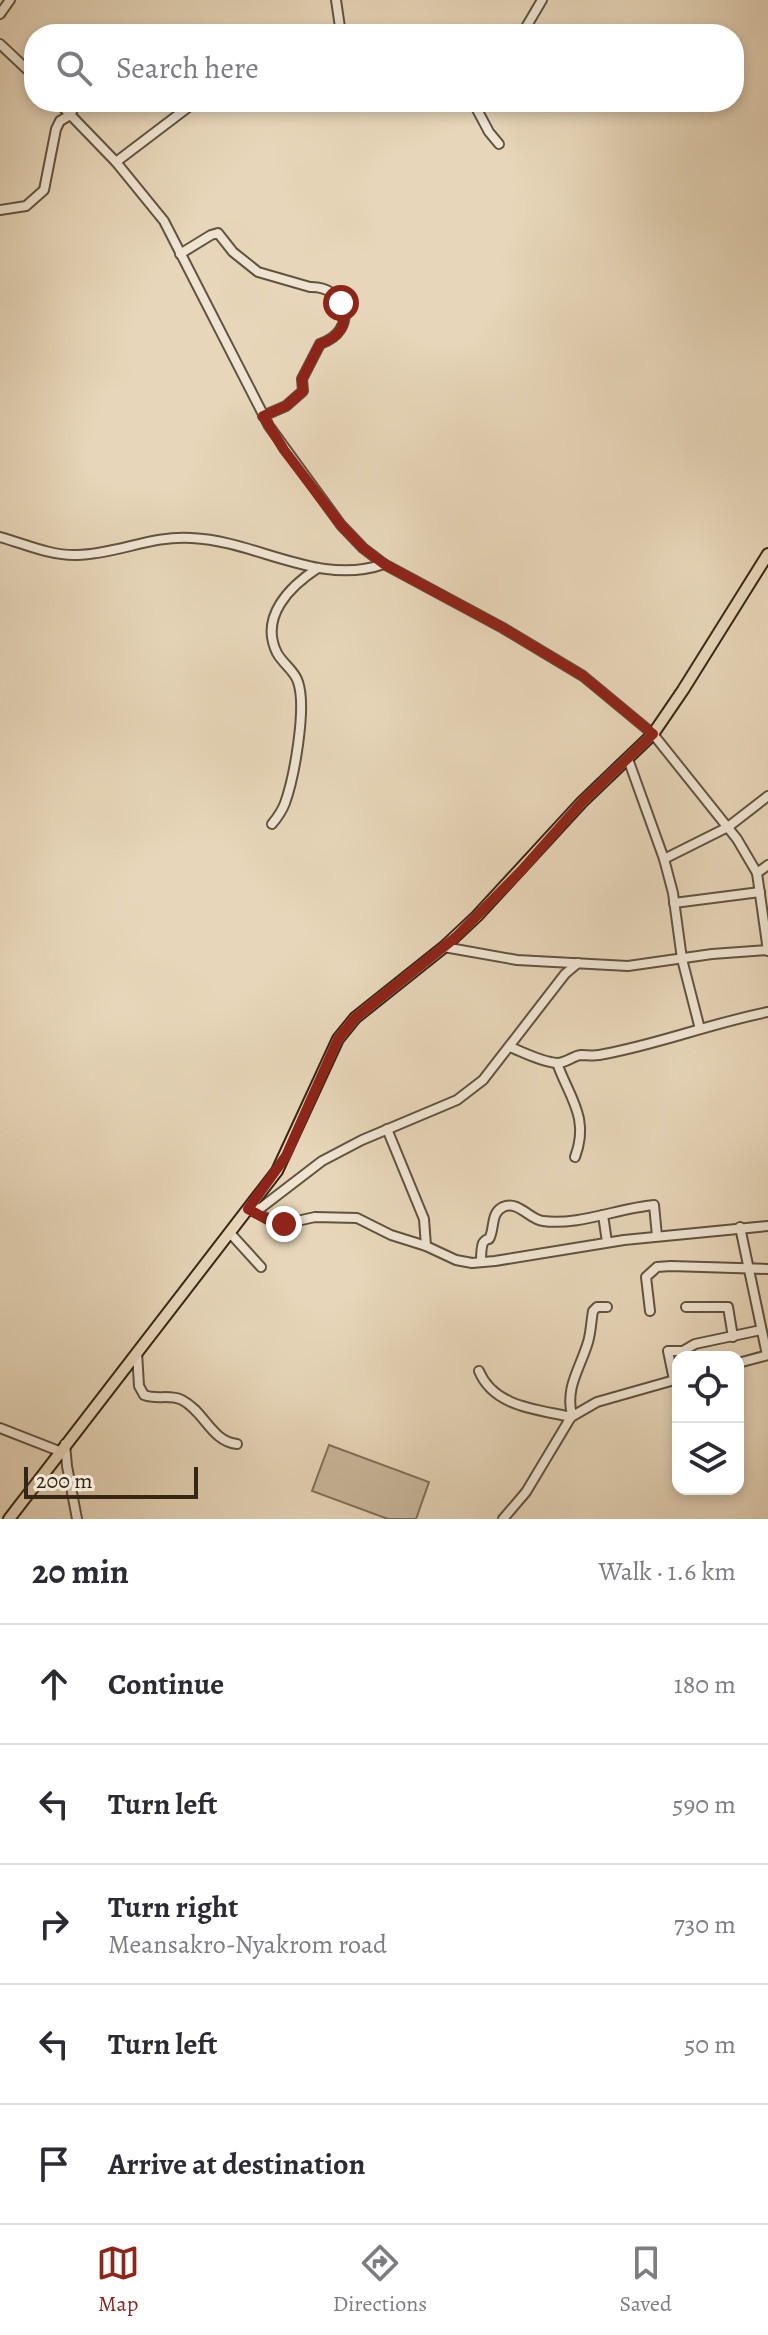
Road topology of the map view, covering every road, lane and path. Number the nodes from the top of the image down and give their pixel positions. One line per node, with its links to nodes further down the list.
1 (10, 0): 4 (street)
2 (336, 0): 5 (street)
3 (542, 0): 6 (street)
4 (0, 14)
5 (340, 24)
6 (528, 24)
7 (0, 44): 8 (street)
8 (24, 67)
9 (67, 112): 13 (street)
10 (72, 112): 13 (street)
11 (182, 112): 15 (street)
12 (478, 112): 14 (street)
13 (70, 115): 15 (street); 16 (street)
14 (499, 144)
15 (116, 162): 17 (street)
16 (0, 210)
17 (180, 254): 18 (street); 18 (street)
18 (263, 416): 21 (street)
19 (0, 537): 22 (street)
20 (768, 554): 23 (main road)
21 (384, 564): 22 (street); 23 (street)
22 (319, 567): 26 (street)
23 (653, 734): 24 (main road); 27 (street)
24 (628, 759): 28 (street); 34 (main road)
25 (768, 796): 27 (street)
26 (272, 824)
27 (728, 827): 28 (street); 30 (street)
28 (664, 859): 32 (street)
29 (768, 865): 30 (street)
30 (757, 873): 31 (street)
31 (760, 892): 32 (street); 33 (street)
32 (674, 903): 36 (street)
33 (766, 924): 35 (street)
34 (444, 947): 37 (street); 44 (main road)
35 (768, 951): 36 (street)
36 (682, 959): 37 (street); 39 (street)
37 (578, 963): 40 (street)
38 (768, 1012): 39 (street)
39 (700, 1029): 41 (street)
40 (510, 1047): 41 (street); 42 (street)
41 (557, 1063): 43 (street)
42 (387, 1129): 44 (street); 51 (street)
43 (575, 1157)
44 (251, 1210): 48 (main road); 51 (street)
45 (603, 1215): 49 (street); 50 (street); 52 (street)
46 (768, 1226): 47 (street)
47 (740, 1227): 49 (street); 54 (street)
48 (230, 1233): 53 (street); 62 (main road)
49 (657, 1236): 50 (street)
50 (607, 1242): 52 (street)
51 (426, 1246): 52 (street)
52 (481, 1262)
53 (261, 1267)
54 (749, 1268): 55 (street); 58 (street); 59 (street)
55 (768, 1269)
56 (607, 1307): 67 (street)
57 (686, 1307): 60 (street)
58 (650, 1311)
59 (763, 1328): 60 (street); 63 (street)
60 (733, 1337): 61 (street)
61 (683, 1351)
62 (137, 1352): 69 (street); 70 (main road)
63 (768, 1355): 64 (street)
64 (744, 1361)
65 (479, 1371): 67 (street)
66 (672, 1380): 67 (street)
67 (572, 1416): 73 (street)
68 (0, 1428): 70 (street)
69 (237, 1444)
70 (62, 1447): 71 (main road); 72 (street)
71 (9, 1519)
72 (77, 1519)
73 (503, 1519)

